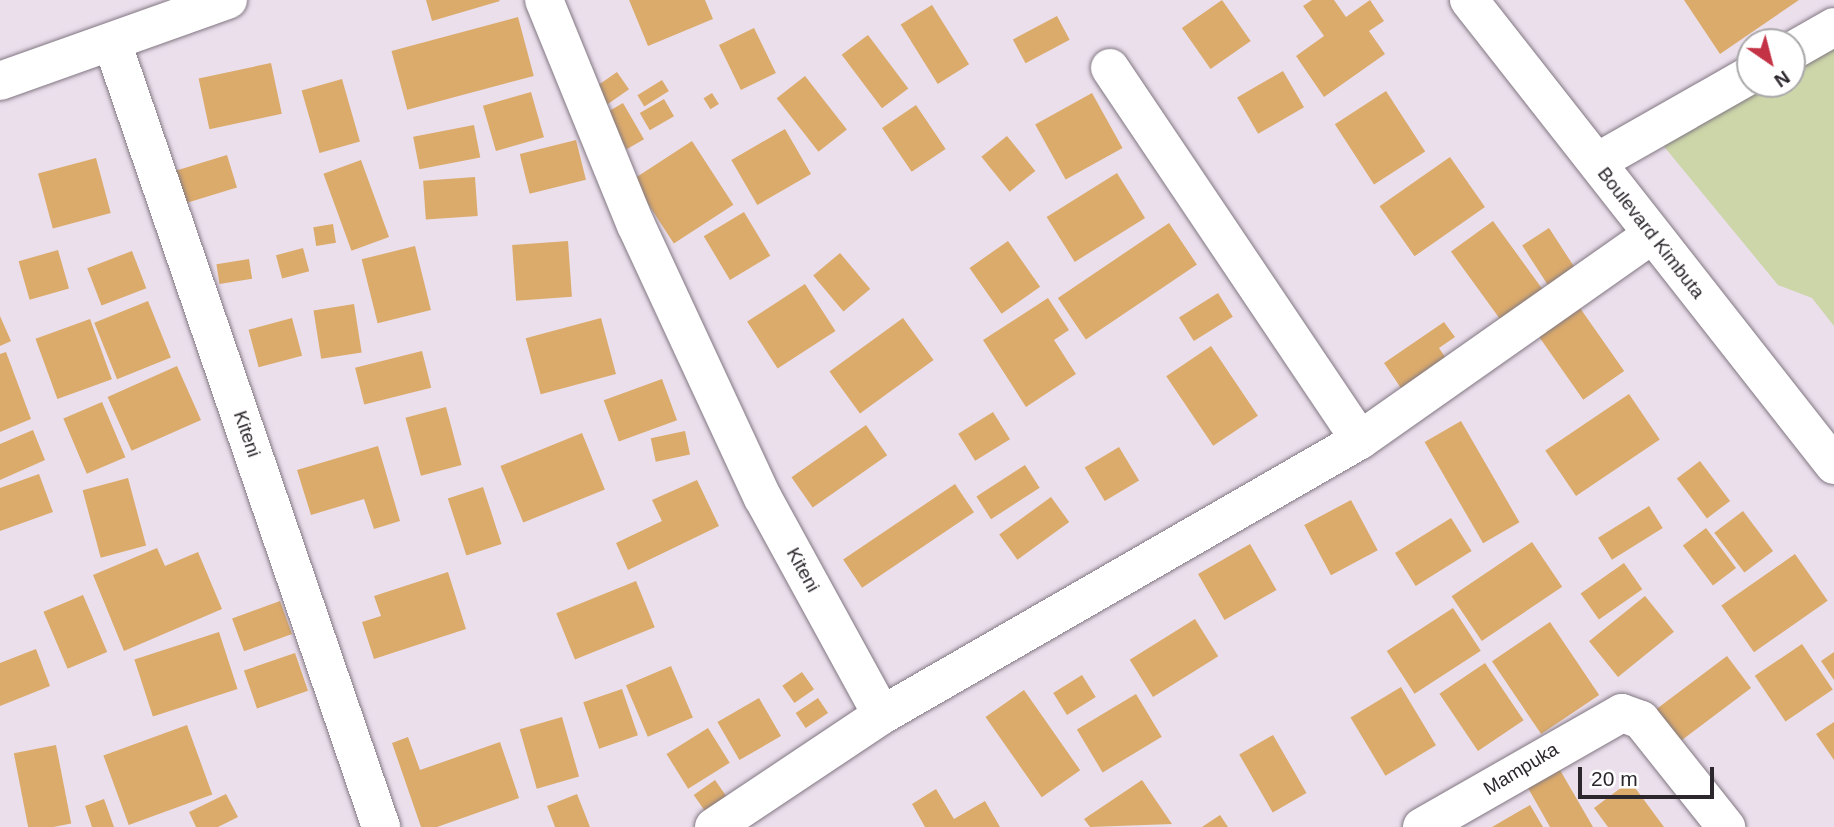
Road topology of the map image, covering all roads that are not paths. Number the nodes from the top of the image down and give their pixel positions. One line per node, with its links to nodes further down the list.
1 (228, 0): 5 (street)
2 (544, 0): 14 (street, Kiteni)
3 (1469, 0): 10 (street, Boulevard Kimbuta)
4 (1834, 27): 6 (street)
5 (112, 41): 8 (street); 15 (street, Kiteni)
6 (1806, 43)
7 (1110, 68): 12 (street)
8 (0, 81)
9 (1736, 83): 10 (street)
10 (1597, 162): 11 (street, Boulevard Kimbuta)
11 (1652, 235): 12 (street); 13 (street, Boulevard Kimbuta)
12 (1360, 440): 14 (street)
13 (1834, 466)
14 (882, 715): 16 (street)
15 (382, 827)
16 (714, 827)
17 (1422, 827): 18 (street, Mampuka)
18 (1726, 827)

